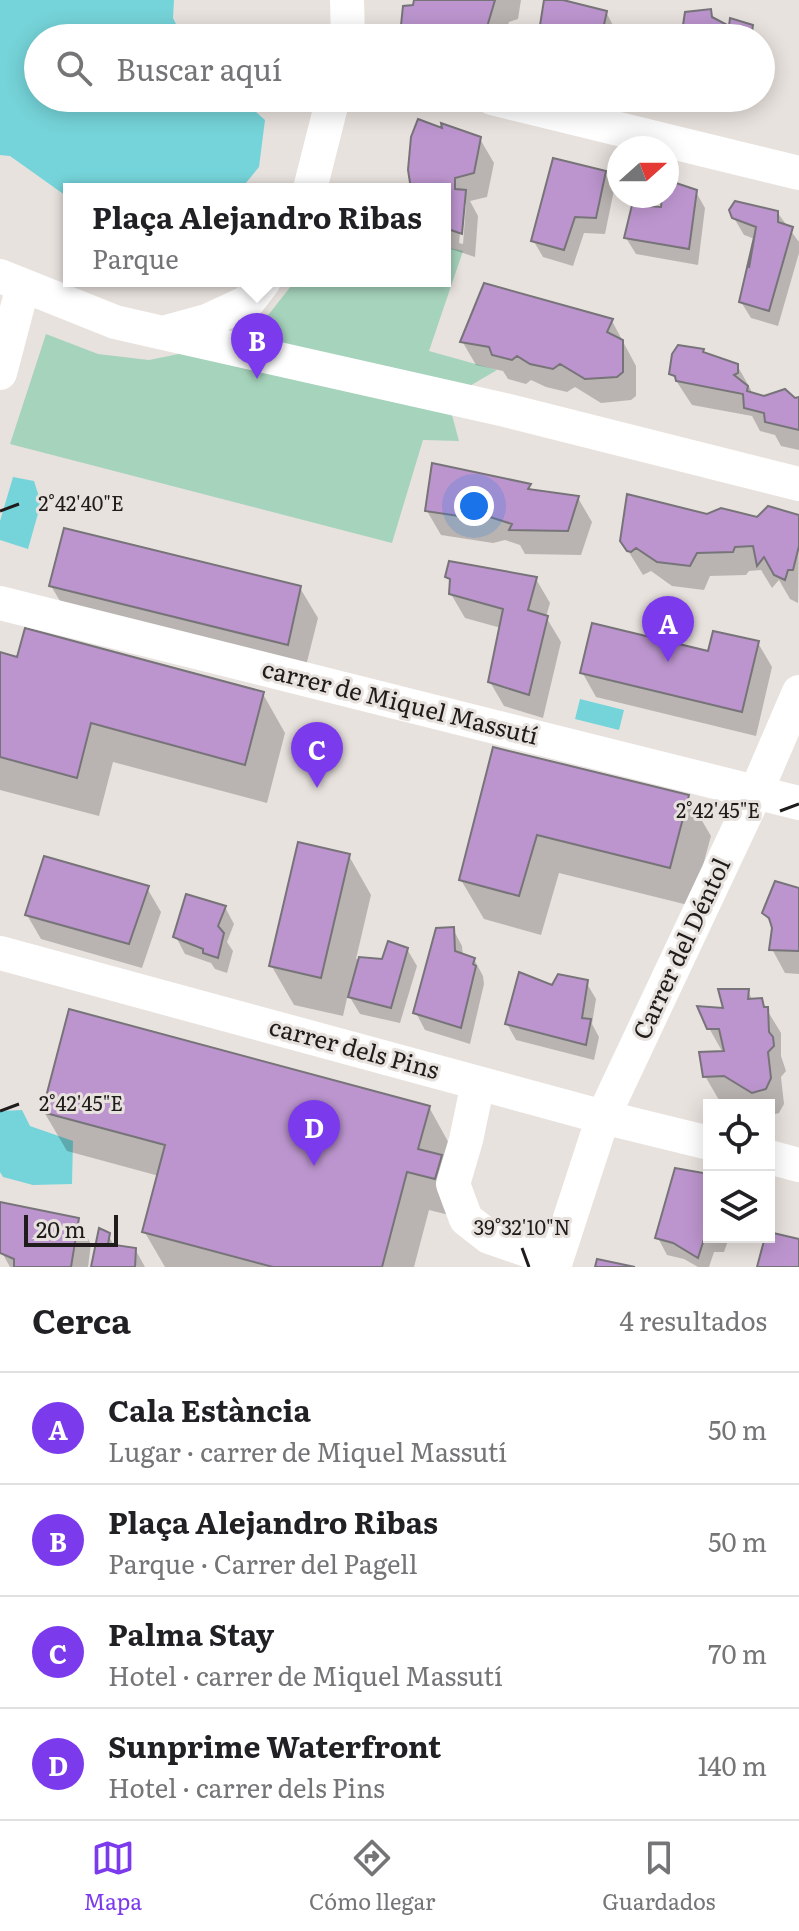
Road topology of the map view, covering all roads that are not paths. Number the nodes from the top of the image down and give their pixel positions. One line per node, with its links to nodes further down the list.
1 (347, 0): 2 (street)
2 (348, 24)
3 (329, 112): 6 (street)
4 (549, 112): 5 (street)
5 (799, 173)
6 (312, 183)
7 (11, 281): 9 (street); 10 (street)
8 (259, 287): 9 (street)
9 (163, 333): 11 (street)
10 (0, 373)
11 (799, 484)
12 (0, 603): 14 (street, carrer de Miquel Massutí)
13 (799, 692): 14 (street, Carrer del Déntol)
14 (756, 792): 15 (street, carrer de Miquel Massutí); 18 (street, Carrer del Déntol)
15 (799, 803)
16 (0, 953): 17 (street, carrer dels Pins)
17 (478, 1083): 18 (street, carrer dels Pins); 22 (street)
18 (603, 1117): 19 (street, carrer dels Pins); 22 (street, Carrer del Déntol)
19 (703, 1142)
20 (775, 1159): 21 (street)
21 (799, 1165)
22 (555, 1264)

